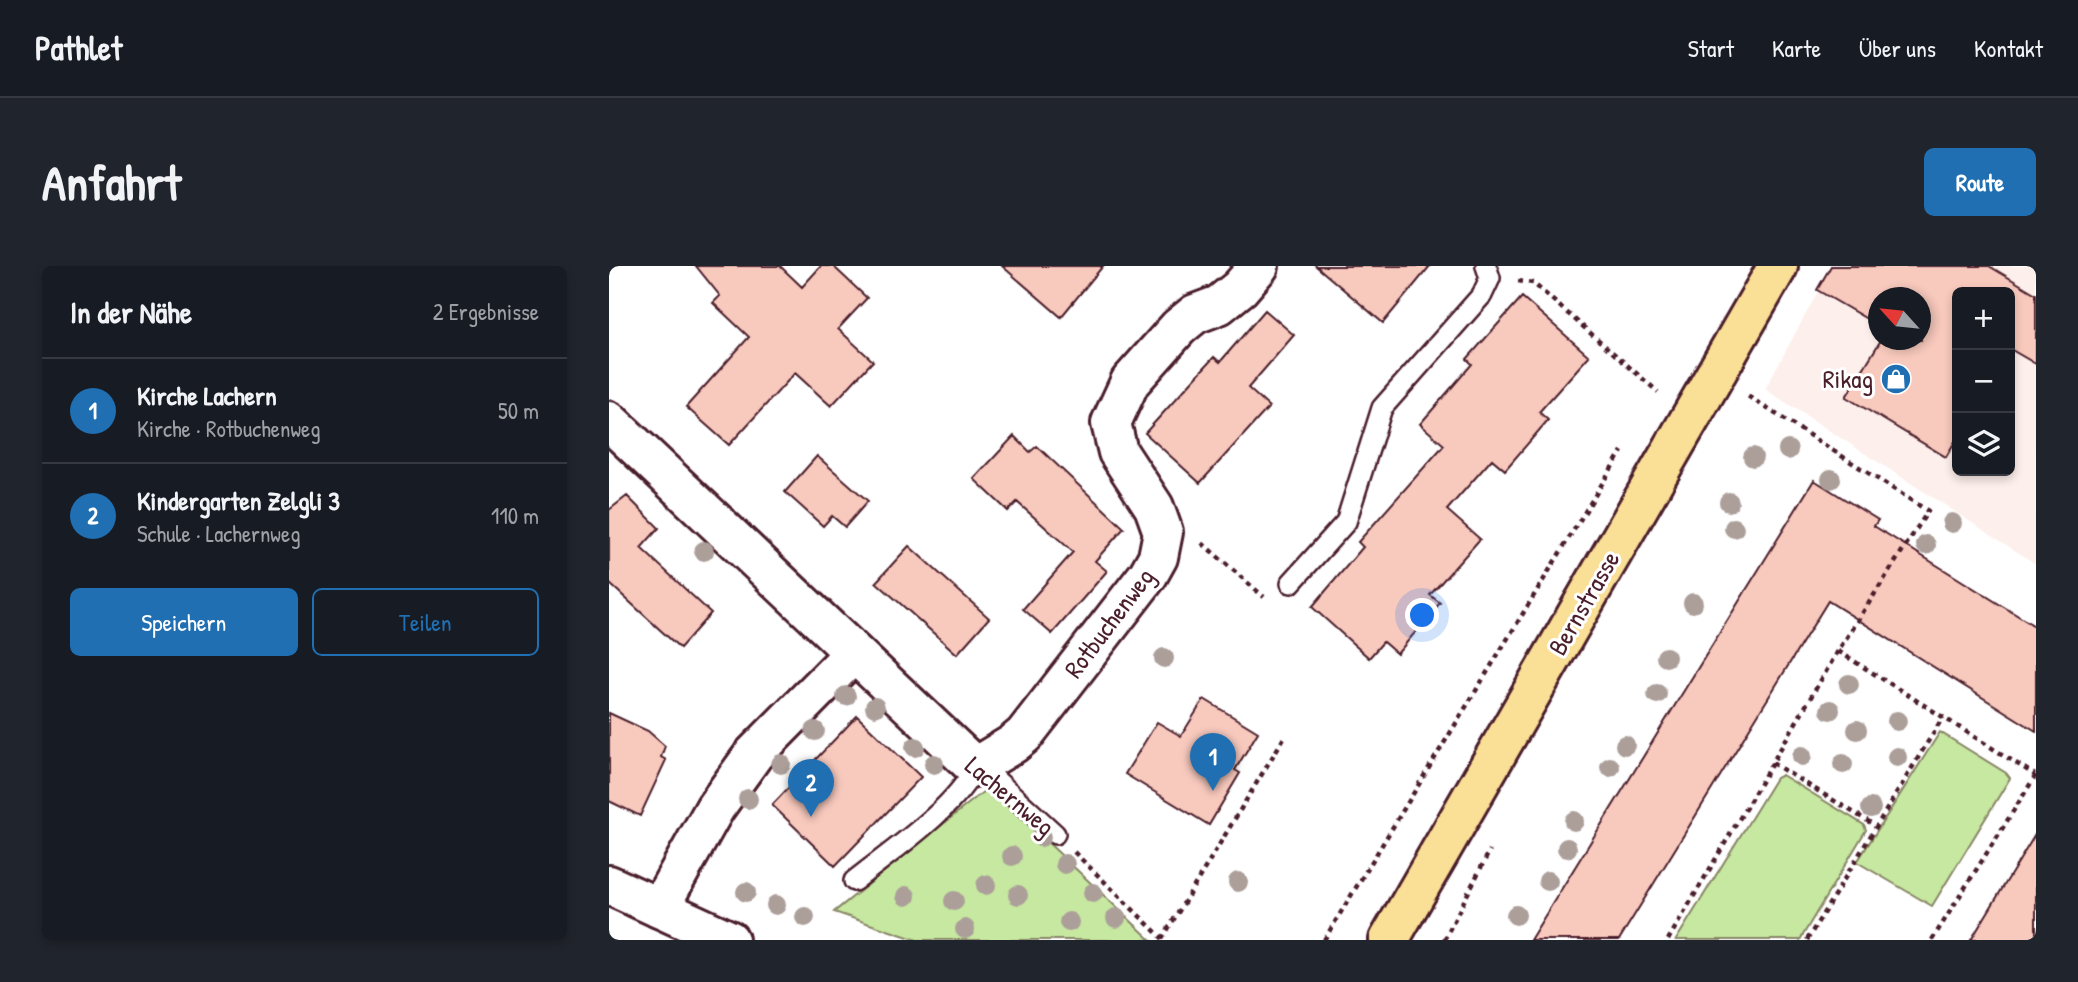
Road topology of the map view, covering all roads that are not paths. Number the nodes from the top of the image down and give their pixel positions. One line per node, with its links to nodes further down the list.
1 (1259, 266): 7 (street, Rotbuchenweg)
2 (1778, 266): 13 (main road, Bernstrasse)
3 (1488, 272): 5 (lane)
4 (609, 421): 6 (street, Lachernweg)
5 (1291, 583)
6 (855, 653): 7 (street, Lachernweg); 11 (street)
7 (975, 767): 8 (lane, Lachernweg); 9 (lane)
8 (1055, 834)
9 (854, 881)
10 (609, 885): 11 (street)
11 (659, 908): 12 (street)
12 (729, 940)
13 (1389, 940)

